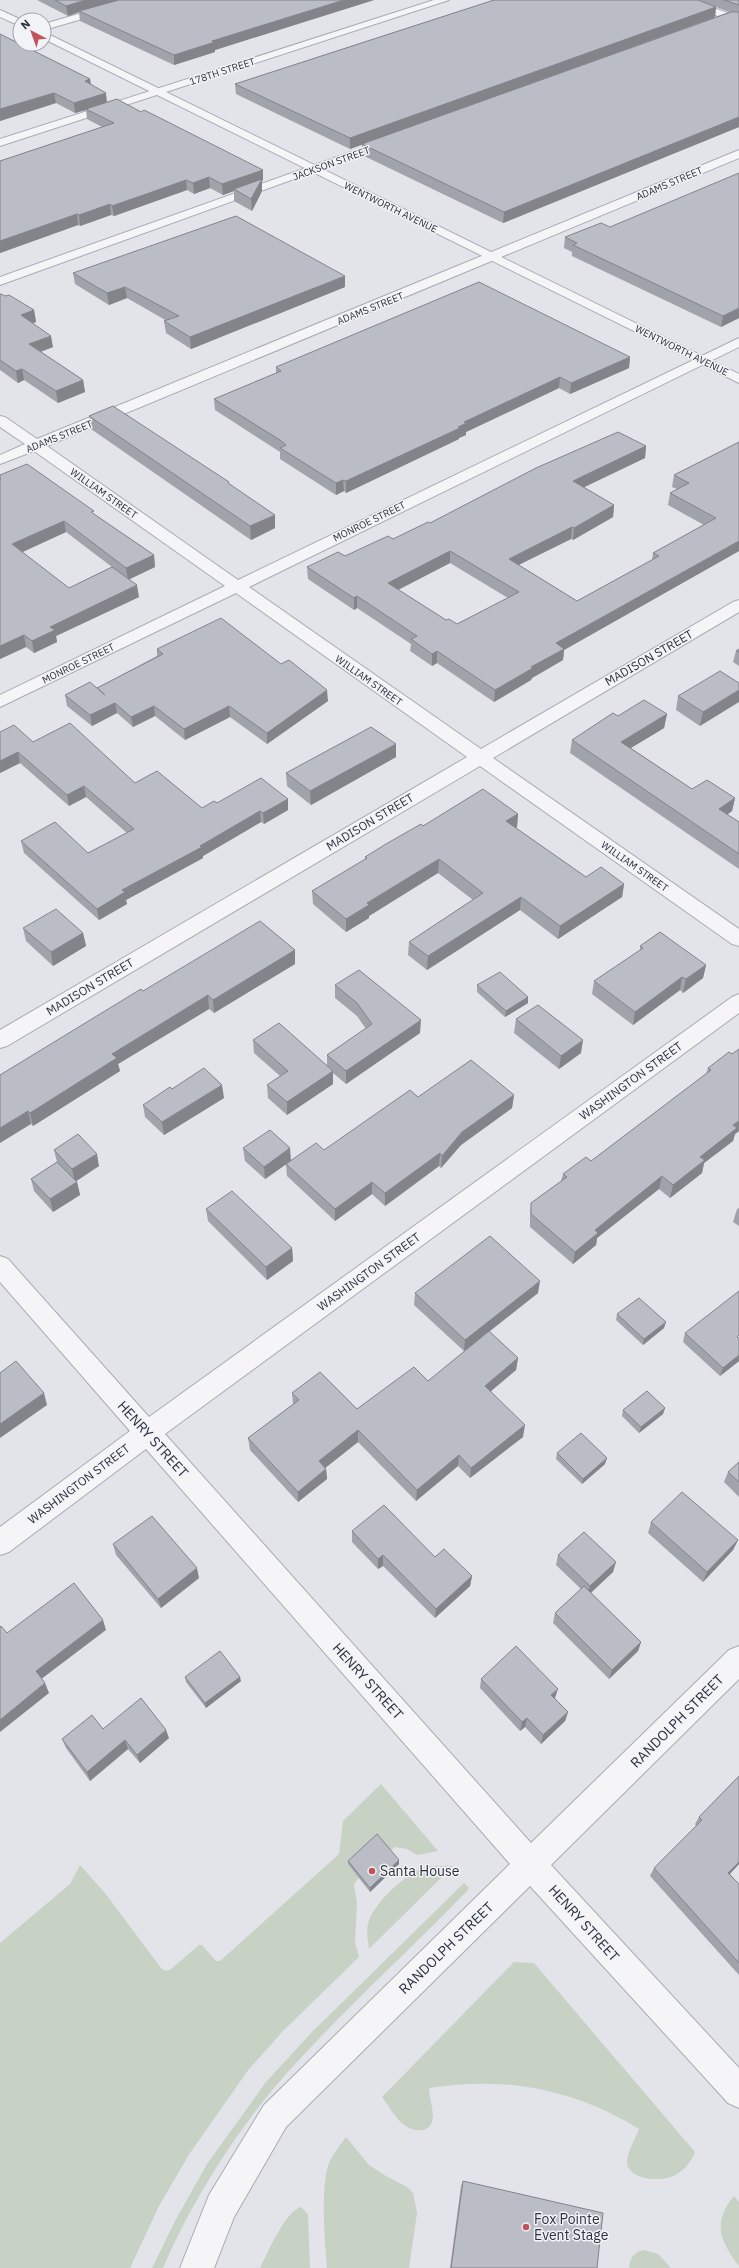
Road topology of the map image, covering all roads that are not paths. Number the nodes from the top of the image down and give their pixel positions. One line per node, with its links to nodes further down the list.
1 (137, 0): 8 (street)
2 (444, 0): 10 (street, 178TH STREET)
3 (681, 0): 6 (street)
4 (0, 13): 5 (street)
5 (12, 19)
6 (734, 19): 7 (street)
7 (716, 22)
8 (52, 26)
9 (52, 39): 10 (street, WENTWORTH AVENUE)
10 (159, 92): 12 (street, 178TH STREET); 14 (street, WENTWORTH AVENUE)
11 (401, 137): 14 (street, JACKSON STREET)
12 (0, 143)
13 (739, 154): 15 (street, ADAMS STREET)
14 (314, 168): 15 (street, WENTWORTH AVENUE); 16 (street, JACKSON STREET)
15 (493, 257): 18 (street, WENTWORTH AVENUE); 21 (street, ADAMS STREET)
16 (0, 281)
17 (739, 342): 18 (street, MONROE STREET)
18 (701, 360): 19 (street, WENTWORTH AVENUE); 23 (street, MONROE STREET)
19 (739, 379)
20 (0, 420): 21 (street, WILLIAM STREET)
21 (36, 445): 22 (street, ADAMS STREET); 23 (street, WILLIAM STREET)
22 (0, 460)
23 (236, 586): 25 (street, MONROE STREET); 26 (street, WILLIAM STREET)
24 (739, 605): 26 (street, MADISON STREET)
25 (0, 702)
26 (480, 757): 27 (street, WILLIAM STREET); 29 (street, MADISON STREET)
27 (739, 939)
28 (739, 1002): 31 (street, WASHINGTON STREET)
29 (0, 1040)
30 (0, 1266): 31 (street, HENRY STREET)
31 (147, 1433): 32 (street, WASHINGTON STREET); 34 (street, HENRY STREET)
32 (0, 1543)
33 (739, 1660): 34 (street, RANDOLPH STREET)
34 (531, 1865): 35 (street, HENRY STREET); 36 (street, RANDOLPH STREET)
35 (739, 2092)
36 (197, 2268)

